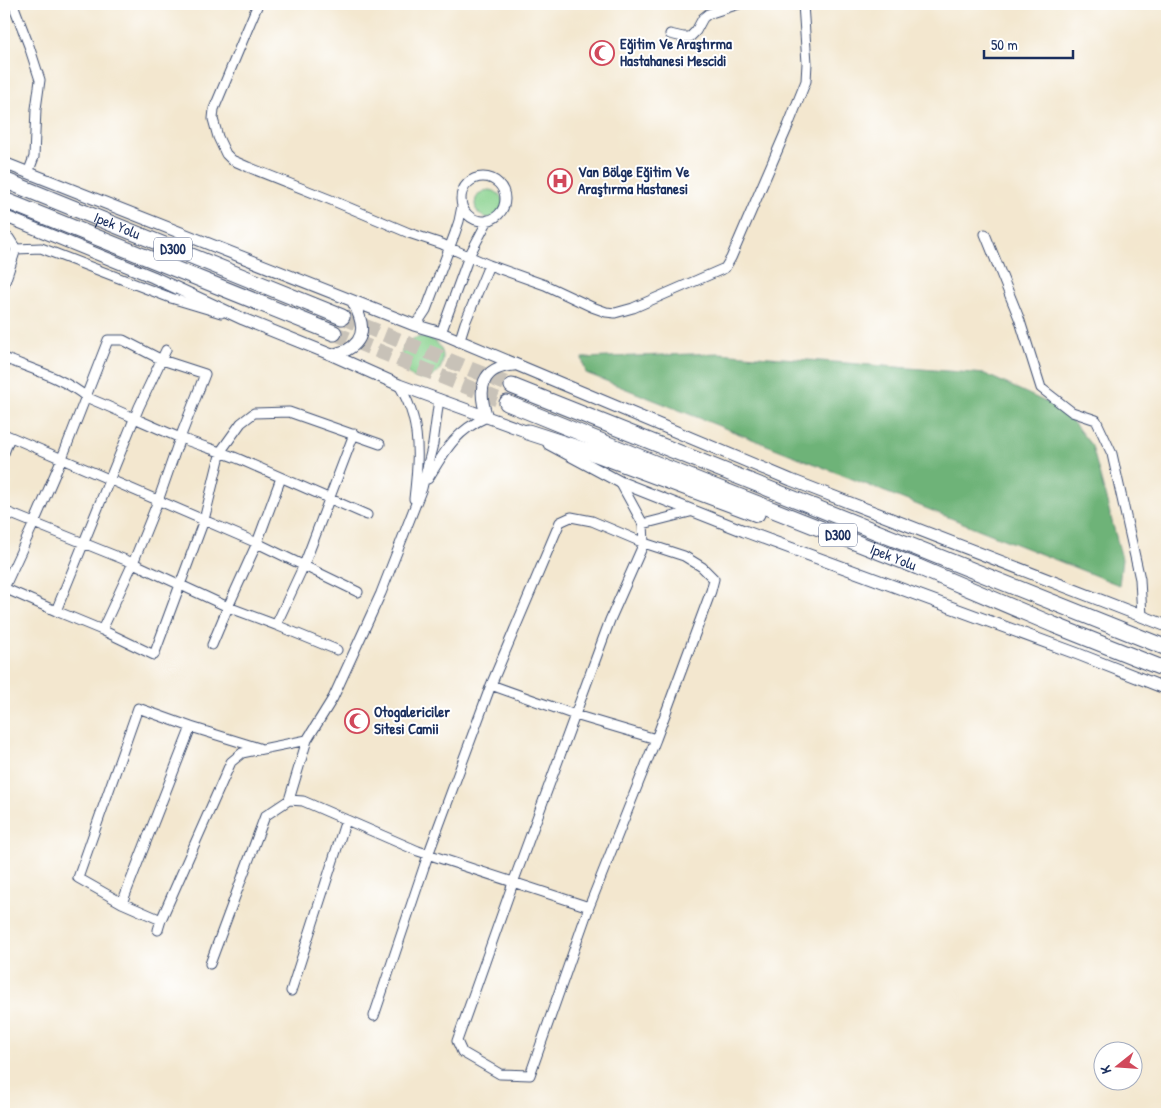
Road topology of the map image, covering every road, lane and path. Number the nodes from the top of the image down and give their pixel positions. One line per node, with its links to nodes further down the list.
1 (13, 4): 7 (street)
2 (258, 4): 15 (street)
3 (738, 4): 5 (street)
4 (803, 4): 18 (street)
5 (670, 34)
6 (4, 163): 7 (street)
7 (28, 173): 20 (street)
8 (4, 180): 21 (highway, Ipek Yolu / D300)
9 (4, 200): 24 (highway, Ipek Yolu / D300)
10 (462, 206): 12 (street); 12 (street); 15 (street)
11 (4, 216): 22 (street)
12 (488, 220): 17 (street)
13 (985, 234): 70 (street)
14 (4, 236): 16 (street)
15 (450, 248): 17 (street); 23 (street)
16 (16, 249): 19 (street); 22 (street)
17 (469, 256): 18 (street); 25 (street)
18 (489, 265): 26 (street)
19 (4, 285)
20 (353, 302): 23 (street); 28 (street)
21 (342, 317)
22 (243, 319): 28 (street)
23 (414, 325): 25 (street)
24 (334, 333)
25 (441, 333): 26 (street)
26 (459, 342): 31 (street)
27 (166, 350): 30 (street)
28 (332, 355): 32 (street)
29 (4, 358): 34 (street)
30 (162, 360): 34 (street); 38 (street); 42 (street)
31 (516, 364): 37 (street); 70 (street)
32 (399, 385): 35 (street); 55 (street)
33 (512, 386): 76 (highway, İpek Yolu / D300)
34 (86, 397): 38 (street); 46 (street)
35 (439, 400): 37 (street); 50 (street)
36 (507, 403): 72 (highway, İpek Yolu / D300)
37 (486, 417): 39 (street); 50 (street)
38 (134, 419): 42 (street); 48 (street)
39 (528, 432): 49 (street); 72 (highway)
40 (354, 434): 43 (street); 44 (street); 51 (street)
41 (7, 435): 45 (street); 46 (street)
42 (180, 438): 44 (street); 52 (street)
43 (380, 444)
44 (221, 451): 47 (street); 57 (street)
45 (4, 453)
46 (62, 458): 48 (street); 58 (street)
47 (281, 478): 51 (street); 60 (street)
48 (109, 479): 52 (street); 62 (street)
49 (620, 482): 54 (street); 59 (street)
50 (422, 488): 55 (street)
51 (330, 499): 56 (street); 64 (street)
52 (158, 501): 57 (street); 63 (street)
53 (4, 510): 58 (street)
54 (694, 511): 59 (street); 80 (street)
55 (413, 512): 84 (street)
56 (367, 515)
57 (204, 520): 60 (street); 65 (street)
58 (34, 523): 62 (street); 66 (street)
59 (643, 524): 61 (street)
60 (257, 543): 64 (street); 68 (street)
61 (644, 543): 79 (street); 81 (street); 83 (street)
62 (83, 544): 63 (street); 69 (street)
63 (133, 563): 65 (street); 74 (street)
64 (304, 565): 67 (street); 71 (street)
65 (181, 585): 68 (street); 74 (street)
66 (4, 588): 69 (street)
67 (358, 592)
68 (228, 607): 71 (street); 75 (street)
69 (56, 612): 74 (street)
70 (1142, 617): 73 (street)
71 (276, 625): 77 (street)
72 (1054, 626): 78 (highway, İpek Yolu / D300)
73 (1167, 626)
74 (102, 630)
75 (212, 645)
76 (1167, 648)
77 (336, 650)
78 (1167, 670)
79 (491, 685): 81 (street); 88 (street)
80 (1167, 689)
81 (575, 715): 83 (street); 89 (street)
82 (191, 727): 85 (street); 90 (street); 90 (street)
83 (656, 739): 91 (street)
84 (306, 740): 85 (street); 86 (street)
85 (262, 749): 92 (street)
86 (289, 800): 87 (street); 94 (street)
87 (346, 820): 88 (street); 95 (street)
88 (428, 855): 89 (street); 96 (street)
89 (513, 883): 91 (street); 91 (street)
90 (122, 902): 92 (street)
91 (589, 907)
92 (161, 920): 93 (street)
93 (158, 930)
94 (210, 964)
95 (291, 991)
96 (374, 1016)

